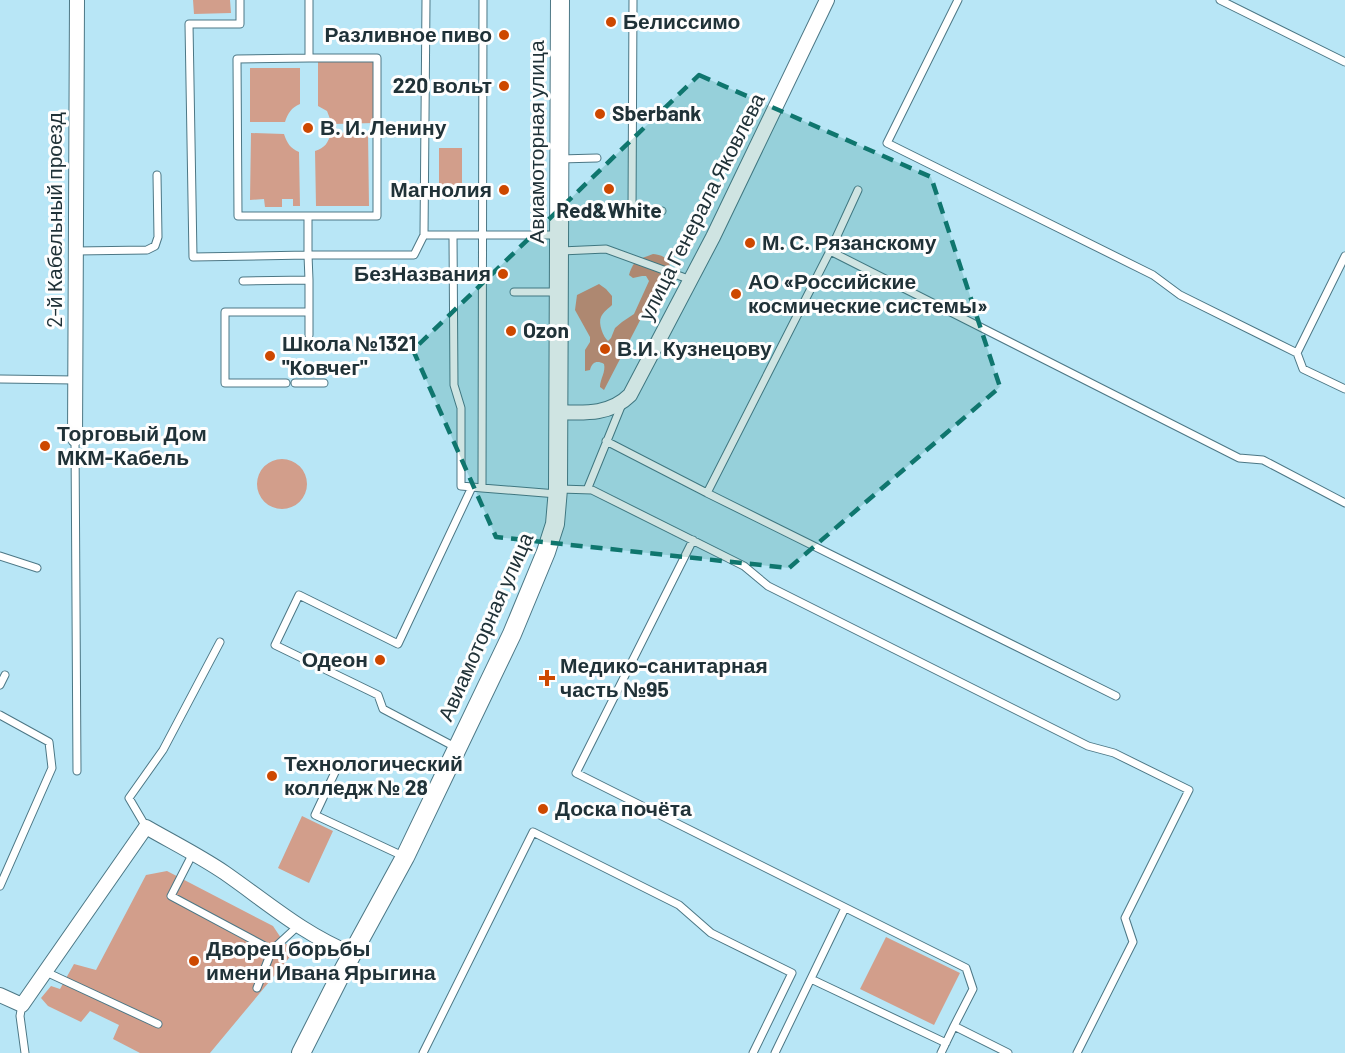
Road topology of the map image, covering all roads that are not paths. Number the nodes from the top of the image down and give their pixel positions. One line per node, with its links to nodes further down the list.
1 (77, 0): 25 (street, 2-й Кабельный проезд)
2 (240, 0): 27 (lane)
3 (309, 0): 11 (lane)
4 (426, 0): 21 (lane)
5 (483, 0): 23 (lane)
6 (560, 0): 16 (street, Авиамоторная улица)
7 (633, 0): 15 (lane)
8 (827, 0): 30 (street, улица Генерала Яковлева)
9 (958, 0): 38 (lane)
10 (1220, 0): 12 (lane)
11 (309, 58): 20 (lane); 20 (lane)
12 (1345, 62)
13 (597, 158): 16 (lane)
14 (622, 158): 15 (lane)
15 (632, 158): 19 (lane)
16 (559, 159): 24 (street, Авиамоторная улица)
17 (157, 175): 25 (lane)
18 (858, 190): 26 (lane)
19 (662, 211)
20 (308, 216): 27 (lane)
21 (424, 235): 22 (lane); 27 (lane)
22 (453, 236): 23 (lane); 49 (lane)
23 (482, 236): 24 (lane); 32 (lane)
24 (559, 243): 30 (lane); 35 (street, Авиамоторная улица)
25 (76, 251): 40 (street, 2-й Кабельный проезд)
26 (830, 251): 53 (lane); 54 (lane)
27 (308, 255): 29 (lane)
28 (1345, 256): 38 (lane)
29 (309, 279): 31 (lane); 36 (lane)
30 (691, 280): 45 (street, улица Генерала Яковлева)
31 (243, 281)
32 (482, 291): 33 (lane); 50 (lane)
33 (491, 292)
34 (514, 292): 35 (lane)
35 (559, 292): 46 (street, Авиамоторная улица)
36 (309, 312): 37 (lane); 41 (lane)
37 (309, 335)
38 (1298, 353): 44 (lane)
39 (0, 379): 40 (lane)
40 (75, 380): 47 (street, 2-й Кабельный проезд)
41 (286, 383)
42 (295, 383): 43 (lane)
43 (324, 383)
44 (1345, 389)
45 (622, 404): 46 (street); 48 (lane)
46 (558, 412): 52 (street, Авиамоторная улица)
47 (75, 439): 65 (lane)
48 (606, 441): 51 (lane); 53 (lane)
49 (472, 488): 50 (lane); 63 (lane)
50 (482, 488): 52 (lane)
51 (586, 490): 52 (lane); 55 (lane)
52 (558, 492): 63 (street, Авиамоторная улица)
53 (707, 493): 61 (lane)
54 (1345, 503)
55 (693, 540): 70 (lane); 89 (lane)
56 (0, 556): 57 (lane)
57 (37, 568)
58 (220, 642): 66 (lane)
59 (5, 675): 60 (lane)
60 (0, 685)
61 (1116, 696)
62 (0, 715): 69 (lane)
63 (457, 748): 68 (street, Авиамоторная улица)
64 (338, 768): 68 (lane)
65 (77, 771)
66 (146, 827): 67 (street); 74 (street)
67 (193, 853): 71 (street); 72 (lane)
68 (405, 857): 73 (street, Авиамоторная улица)
69 (0, 886)
70 (845, 908): 75 (lane); 80 (lane)
71 (298, 926): 72 (lane); 73 (street)
72 (272, 950): 76 (lane)
73 (352, 954): 83 (street, Авиамоторная улица)
74 (46, 972): 78 (street); 79 (lane)
75 (811, 978): 81 (lane); 86 (lane)
76 (257, 988)
77 (0, 995): 78 (street)
78 (22, 1005): 82 (lane)
79 (158, 1024)
80 (954, 1026): 81 (lane); 88 (lane)
81 (946, 1044): 87 (lane)
82 (25, 1053)
83 (301, 1053)
84 (423, 1053): 85 (lane)
85 (753, 1053)
86 (775, 1053)
87 (941, 1053)
88 (1008, 1053)
89 (1077, 1053)

